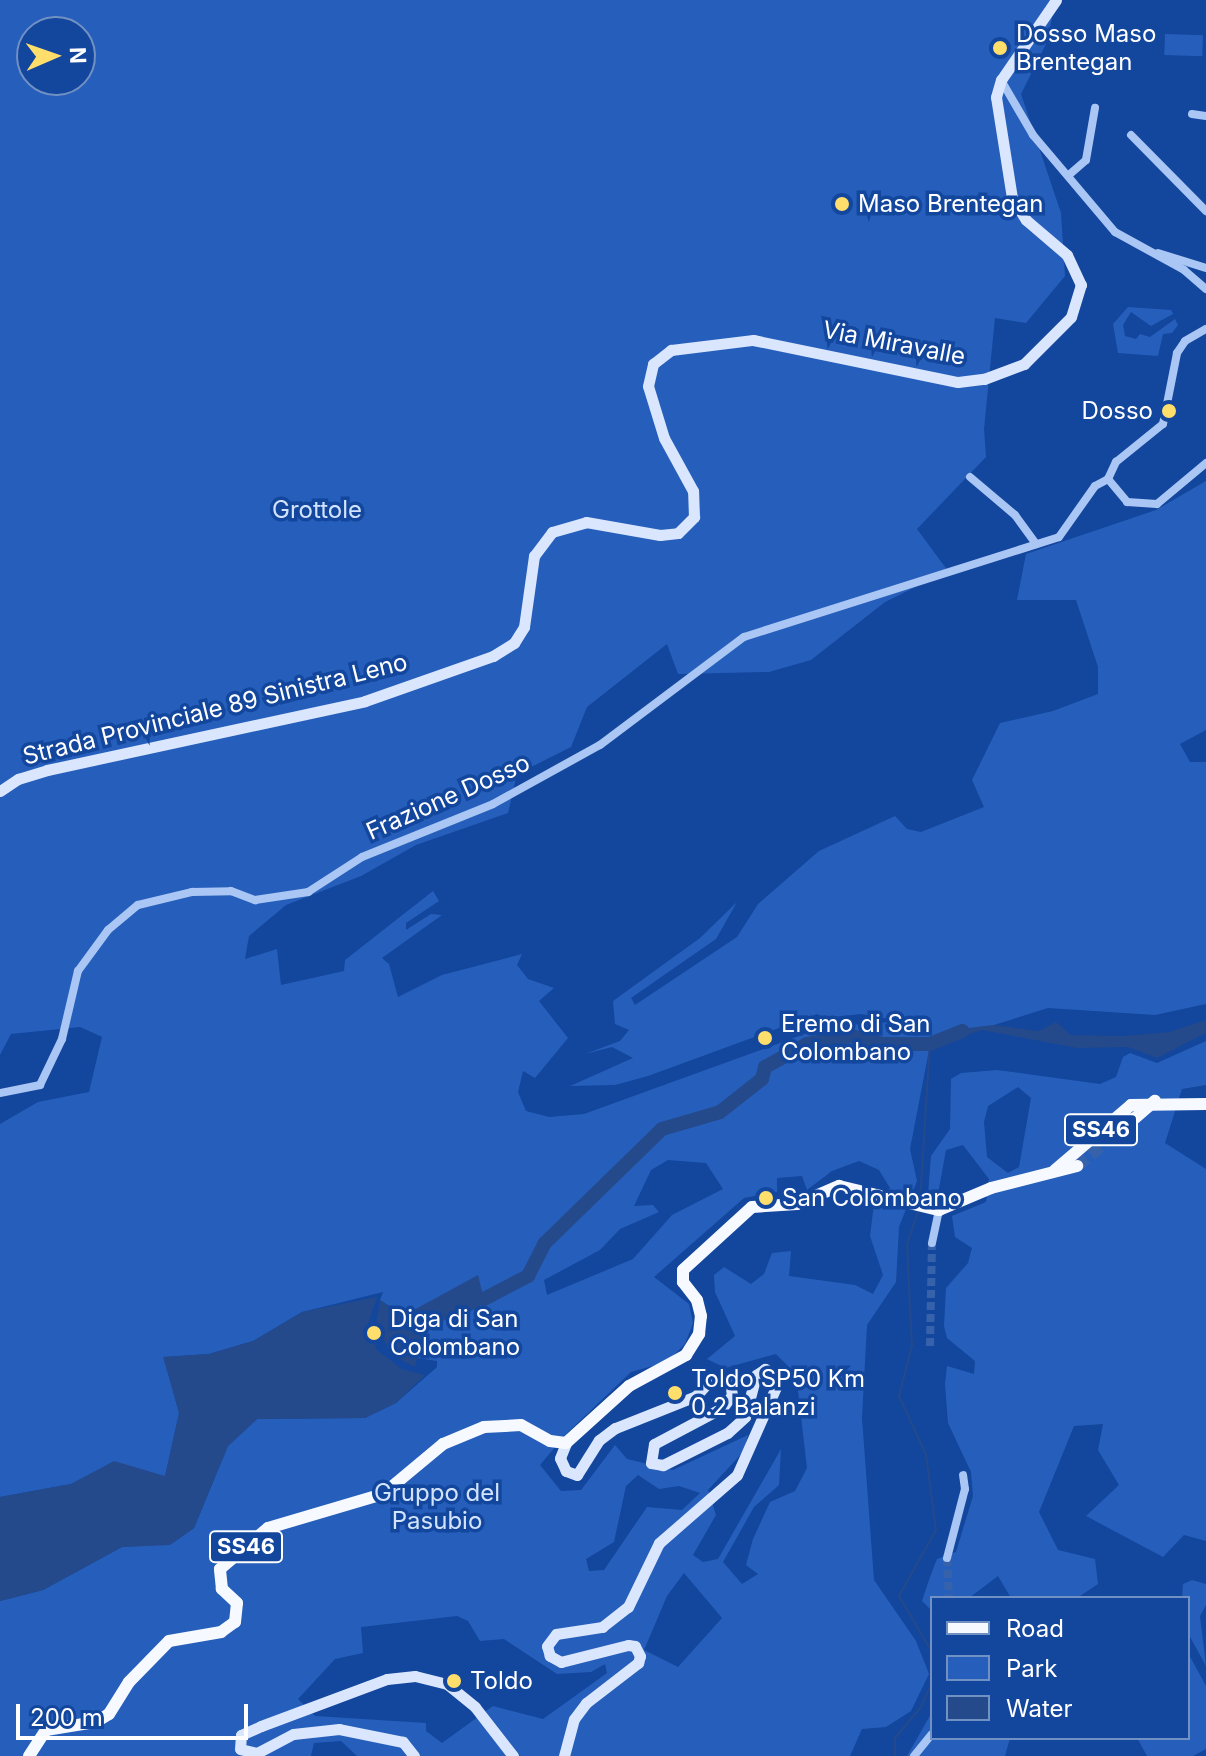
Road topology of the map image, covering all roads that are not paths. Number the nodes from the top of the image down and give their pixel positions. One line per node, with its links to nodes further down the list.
1 (1056, 0): 2 (street, Via Miravalle)
2 (1001, 80): 7 (street); 13 (street, Via Miravalle)
3 (1095, 108): 7 (street)
4 (1192, 114): 5 (street)
5 (1206, 116)
6 (1131, 135): 8 (street)
7 (1070, 174): 9 (street)
8 (1206, 211)
9 (1150, 254): 10 (street); 11 (street)
10 (1206, 268)
11 (1206, 289)
12 (1206, 329): 16 (street)
13 (753, 340): 18 (street, Strada Provinciale 89 Sinistra Leno)
14 (1206, 463): 16 (street)
15 (970, 477): 17 (street)
16 (1108, 479): 17 (street)
17 (1034, 545): 19 (street, Frazione Dosso)
18 (0, 791)
19 (0, 1093)
20 (1155, 1101): 21 (main road, SS46); 22 (main road, SS46); 24 (main road, SS46)
21 (1206, 1104)
22 (1127, 1125)
23 (1077, 1166): 24 (main road)
24 (1053, 1172): 25 (main road, SS46)
25 (935, 1209): 26 (street); 27 (main road)
26 (932, 1243)
27 (566, 1443): 31 (main road, SS46); 34 (street)
28 (963, 1475): 29 (street)
29 (947, 1558)
30 (929, 1738): 35 (street)
31 (29, 1756)
32 (414, 1756): 33 (street)
33 (513, 1756)
34 (564, 1756)
35 (914, 1756)

